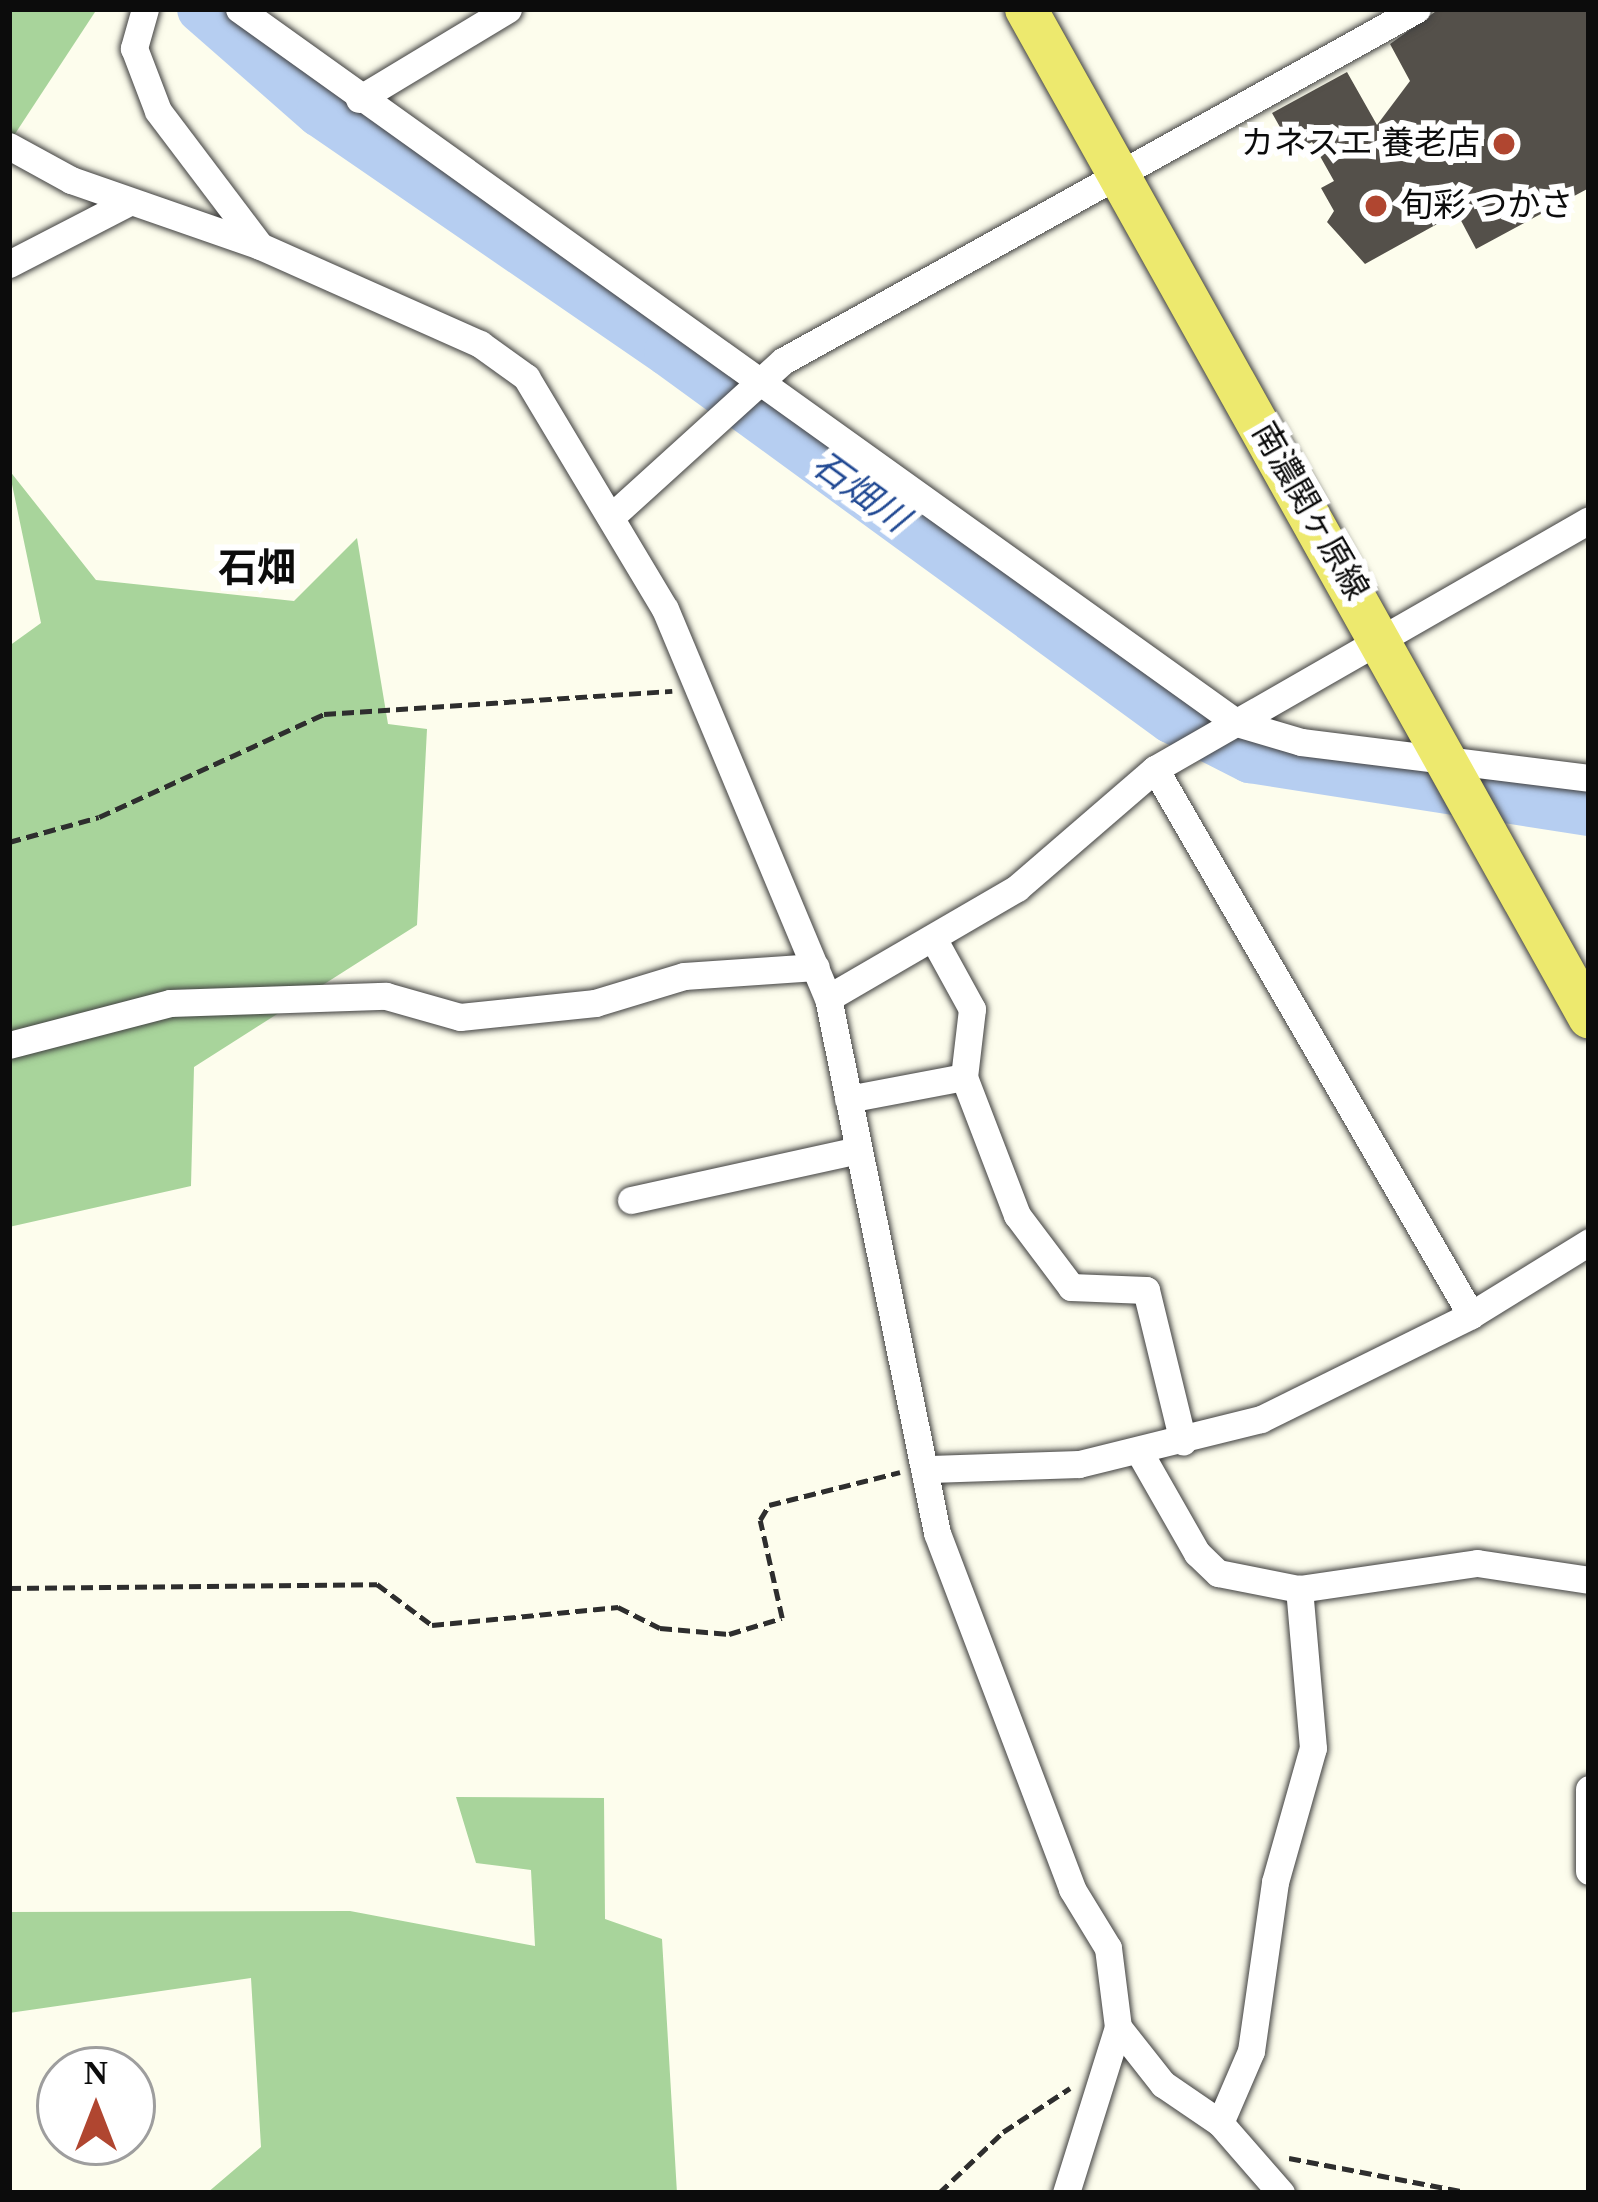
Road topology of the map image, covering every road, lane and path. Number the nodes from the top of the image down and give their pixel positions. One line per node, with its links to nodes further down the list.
1 (145, 9): 10 (street)
2 (239, 9): 6 (street)
3 (508, 9): 6 (street)
4 (1026, 9): 8 (main road, 南濃関ヶ原線)
5 (1417, 9): 8 (street)
6 (359, 99): 12 (street)
7 (9, 146): 9 (street)
8 (1119, 176): 12 (street); 15 (main road, 南濃関ヶ原線)
9 (127, 203): 10 (street); 11 (street)
10 (260, 246): 13 (street)
11 (9, 264)
12 (750, 387): 13 (street); 17 (street)
13 (612, 516): 16 (street)
14 (1589, 520): 15 (street)
15 (1382, 636): 17 (street); 18 (main road, 南濃関ヶ原線)
16 (703, 688): 21 (path); 23 (street)
17 (1230, 726): 18 (street); 19 (street)
18 (1449, 763): 20 (street); 25 (main road, 南濃関ヶ原線)
19 (1155, 769): 22 (street); 32 (street)
20 (1589, 778)
21 (9, 842)
22 (933, 938): 24 (street); 27 (street)
23 (816, 967): 24 (street); 26 (street)
24 (828, 998): 28 (street)
25 (1589, 1017)
26 (9, 1045)
27 (964, 1077): 28 (street); 33 (street)
28 (848, 1099): 29 (street)
29 (859, 1150): 30 (street); 35 (street)
30 (632, 1200)
31 (1589, 1242): 32 (street)
32 (1471, 1315): 33 (street)
33 (1183, 1442): 34 (street)
34 (1141, 1454): 35 (street); 38 (street)
35 (930, 1467): 37 (path); 41 (street)
36 (1589, 1580): 38 (street)
37 (9, 1588)
38 (1299, 1589): 43 (street)
39 (1589, 1789): 40 (street)
40 (1589, 1871)
41 (1118, 2027): 42 (street); 43 (street)
42 (1103, 2069): 45 (path); 46 (street)
43 (1220, 2123): 44 (street)
44 (1255, 2163): 47 (street); 48 (path)
45 (939, 2193)
46 (1066, 2193)
47 (1281, 2193)
48 (1470, 2193)

